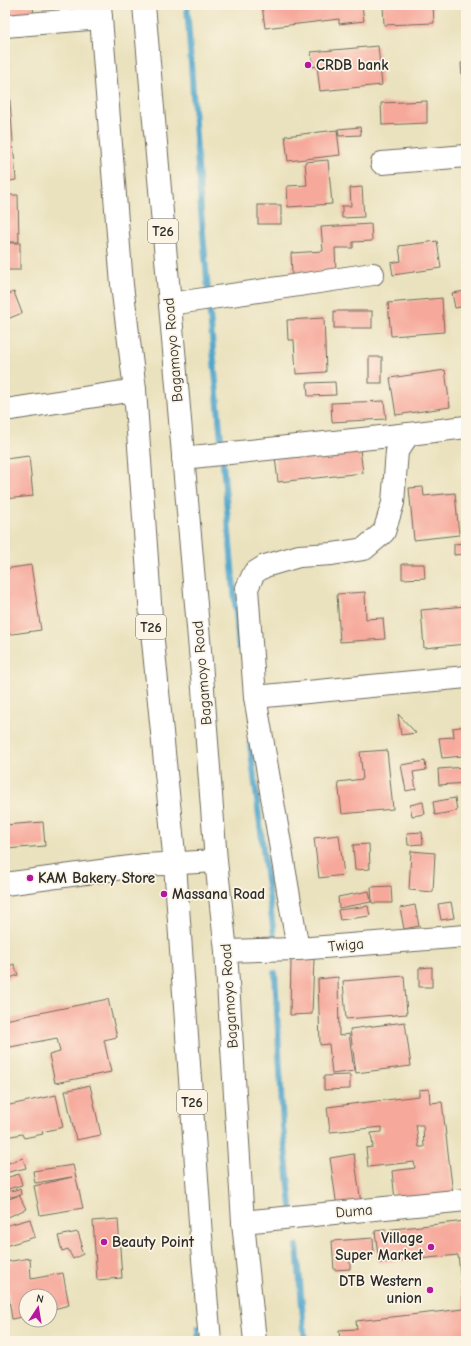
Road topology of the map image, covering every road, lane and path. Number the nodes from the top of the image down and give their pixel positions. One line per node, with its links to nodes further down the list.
1 (144, 5): 7 (main road, Bagamoyo Road / T26)
2 (100, 11): 3 (main road); 8 (main road, T26)
3 (5, 26)
4 (466, 156): 5 (main road)
5 (382, 163)
6 (373, 274): 7 (main road)
7 (170, 304): 12 (main road, Bagamoyo Road / T26)
8 (135, 390): 9 (main road); 16 (main road, T26)
9 (5, 410)
10 (466, 427): 11 (main road)
11 (409, 434): 12 (main road); 14 (main road)
12 (182, 458): 15 (main road, Bagamoyo Road / T26)
13 (466, 677): 14 (main road)
14 (255, 697): 19 (main road)
15 (216, 861): 16 (main road); 20 (main road, Bagamoyo Road / T26)
16 (175, 864): 17 (main road); 23 (main road, T26)
17 (5, 884)
18 (466, 936): 19 (main road, Twiga)
19 (298, 949): 20 (main road, Twiga)
20 (226, 951): 22 (main road, Bagamoyo Road / T26)
21 (466, 1200): 22 (main road, Duma)
22 (243, 1222): 24 (main road, Bagamoyo Road / T26)
23 (210, 1341)
24 (255, 1341)

